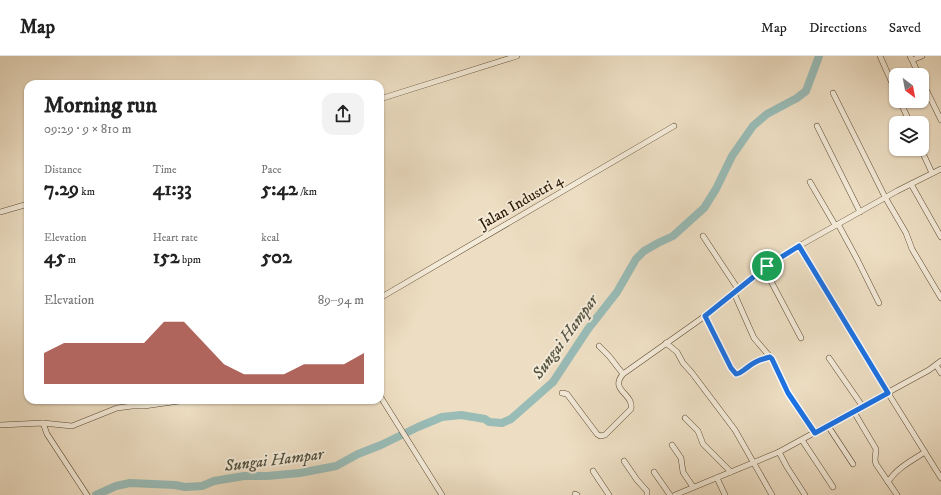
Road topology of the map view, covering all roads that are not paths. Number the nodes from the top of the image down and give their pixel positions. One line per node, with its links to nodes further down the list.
1 (517, 56): 9 (street)
2 (880, 56): 6 (street)
3 (922, 56): 4 (street)
4 (911, 58): 5 (street)
5 (916, 68)
6 (889, 76)
7 (832, 93): 18 (street)
8 (929, 95): 10 (street)
9 (384, 98)
10 (941, 120)
11 (674, 126): 29 (street, Jalan Industri 4)
12 (817, 126): 21 (street)
13 (924, 156): 15 (street)
14 (941, 169): 15 (street)
15 (932, 173): 17 (street)
16 (810, 182): 22 (street)
17 (911, 184): 18 (street); 24 (street)
18 (885, 197): 21 (street); 30 (street)
19 (24, 205): 20 (street)
20 (0, 212)
21 (860, 212): 22 (street)
22 (836, 225): 25 (street); 31 (street)
23 (703, 236): 27 (street)
24 (941, 237)
25 (799, 246): 26 (street); 42 (street)
26 (764, 268): 27 (street); 33 (street)
27 (738, 289): 28 (street)
28 (734, 292): 32 (street); 36 (street)
29 (384, 296)
30 (941, 298)
31 (879, 303)
32 (705, 316): 34 (street); 36 (street)
33 (801, 338)
34 (666, 343): 41 (street); 58 (street)
35 (599, 346): 41 (street)
36 (770, 357): 52 (street)
37 (829, 358): 46 (street)
38 (941, 361): 39 (street)
39 (936, 365): 40 (street); 42 (street)
40 (941, 373)
41 (623, 374): 43 (street)
42 (888, 393): 46 (street); 56 (street)
43 (562, 394)
44 (384, 402): 69 (street)
45 (163, 404): 49 (street)
46 (863, 407): 47 (street)
47 (854, 412): 51 (street); 65 (street)
48 (685, 418): 62 (street)
49 (43, 423): 50 (street); 68 (street)
50 (0, 425)
51 (828, 426): 52 (street); 59 (street)
52 (815, 433): 53 (street)
53 (802, 440): 55 (street); 67 (street)
54 (672, 445): 66 (street)
55 (779, 452): 58 (street); 76 (street)
56 (925, 452): 64 (street); 65 (street)
57 (624, 461): 71 (street)
58 (753, 463): 62 (street); 75 (street)
59 (853, 464)
60 (593, 471): 70 (street)
61 (654, 472): 72 (street)
62 (731, 472): 63 (street)
63 (717, 478): 66 (street); 74 (street)
64 (941, 478)
65 (888, 482): 77 (street)
66 (693, 487): 73 (street)
67 (832, 487)
68 (86, 494)
69 (442, 495)
70 (609, 495)
71 (647, 495)
72 (670, 495)
73 (675, 495)
74 (726, 495)
75 (772, 495)
76 (805, 495)
77 (897, 495)

